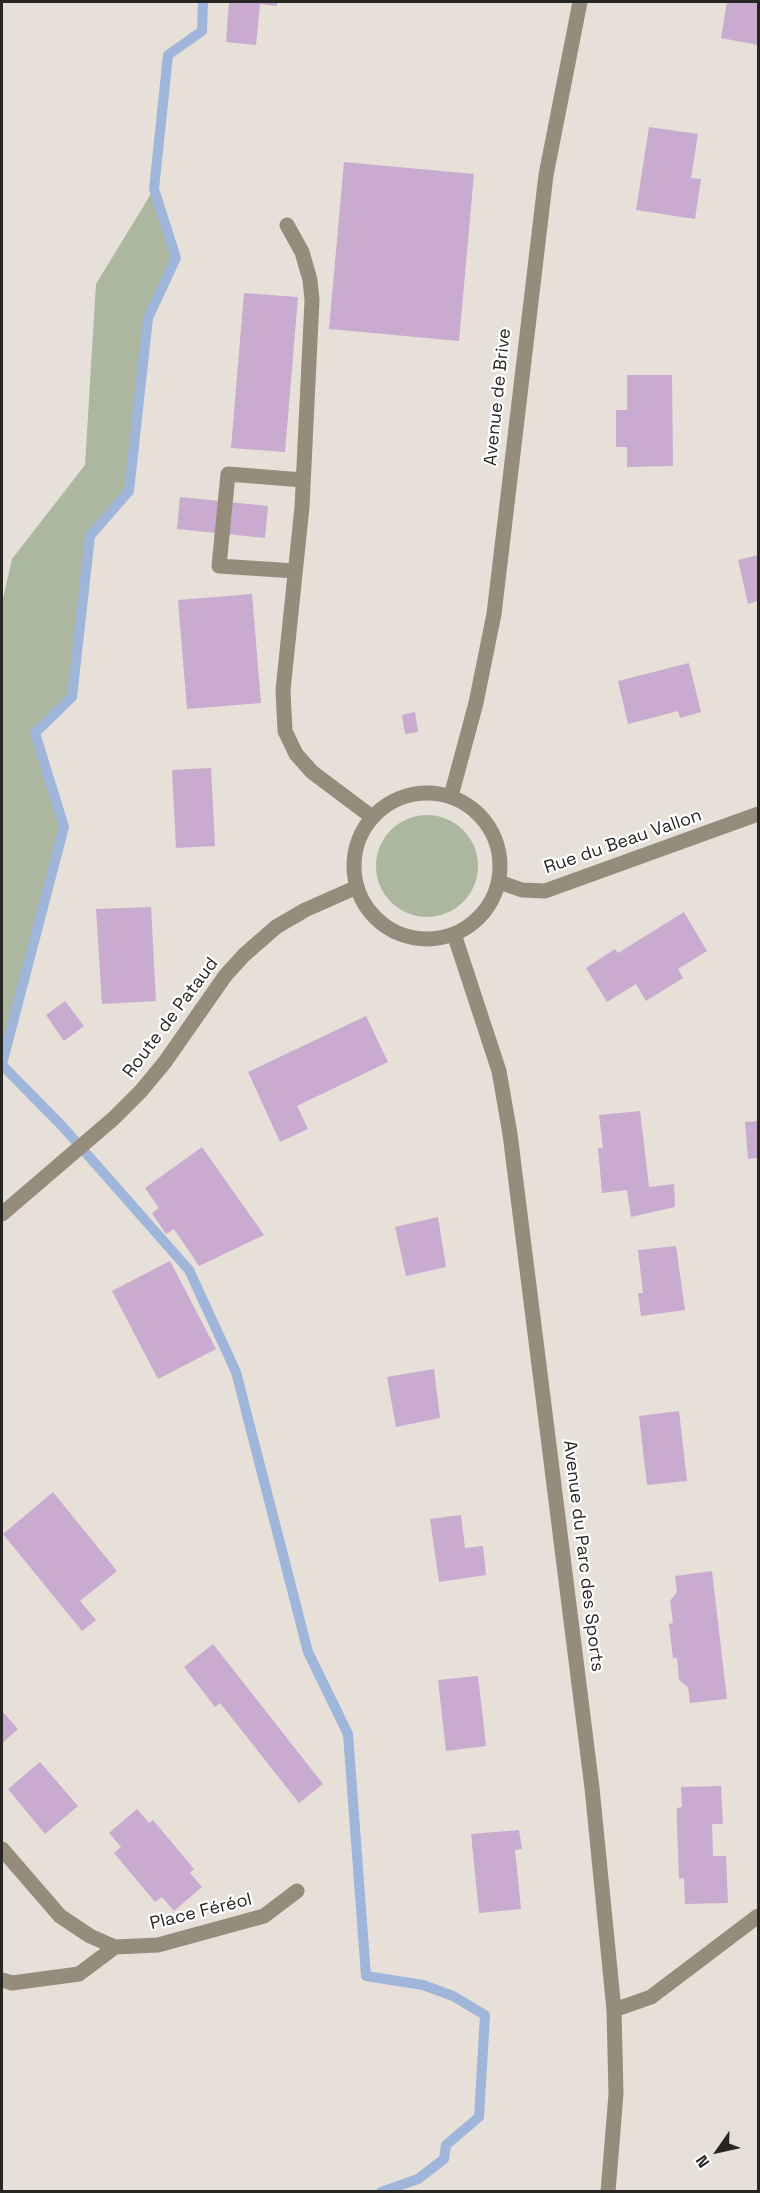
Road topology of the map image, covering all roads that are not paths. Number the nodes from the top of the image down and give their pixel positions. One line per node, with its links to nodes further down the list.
1 (580, 2): 5 (street, Avenue de Brive)
2 (287, 225): 3 (street)
3 (303, 480): 4 (street); 4 (street)
4 (295, 571): 7 (street)
5 (451, 796): 7 (street); 8 (street)
6 (759, 814): 8 (street, Rue du Beau Vallon)
7 (372, 817): 9 (street)
8 (499, 882): 10 (street)
9 (357, 887): 10 (street); 11 (street, Route de Pataud)
10 (454, 934): 17 (street, Avenue du Parc des Sports)
11 (2, 1214)
12 (2, 1849): 15 (street, Place Féréol)
13 (297, 1892): 15 (street, Place Féréol)
14 (759, 1917): 17 (street)
15 (115, 1947): 16 (street)
16 (2, 1980)
17 (614, 2010): 18 (street, Avenue du Parc des Sports)
18 (608, 2192)

